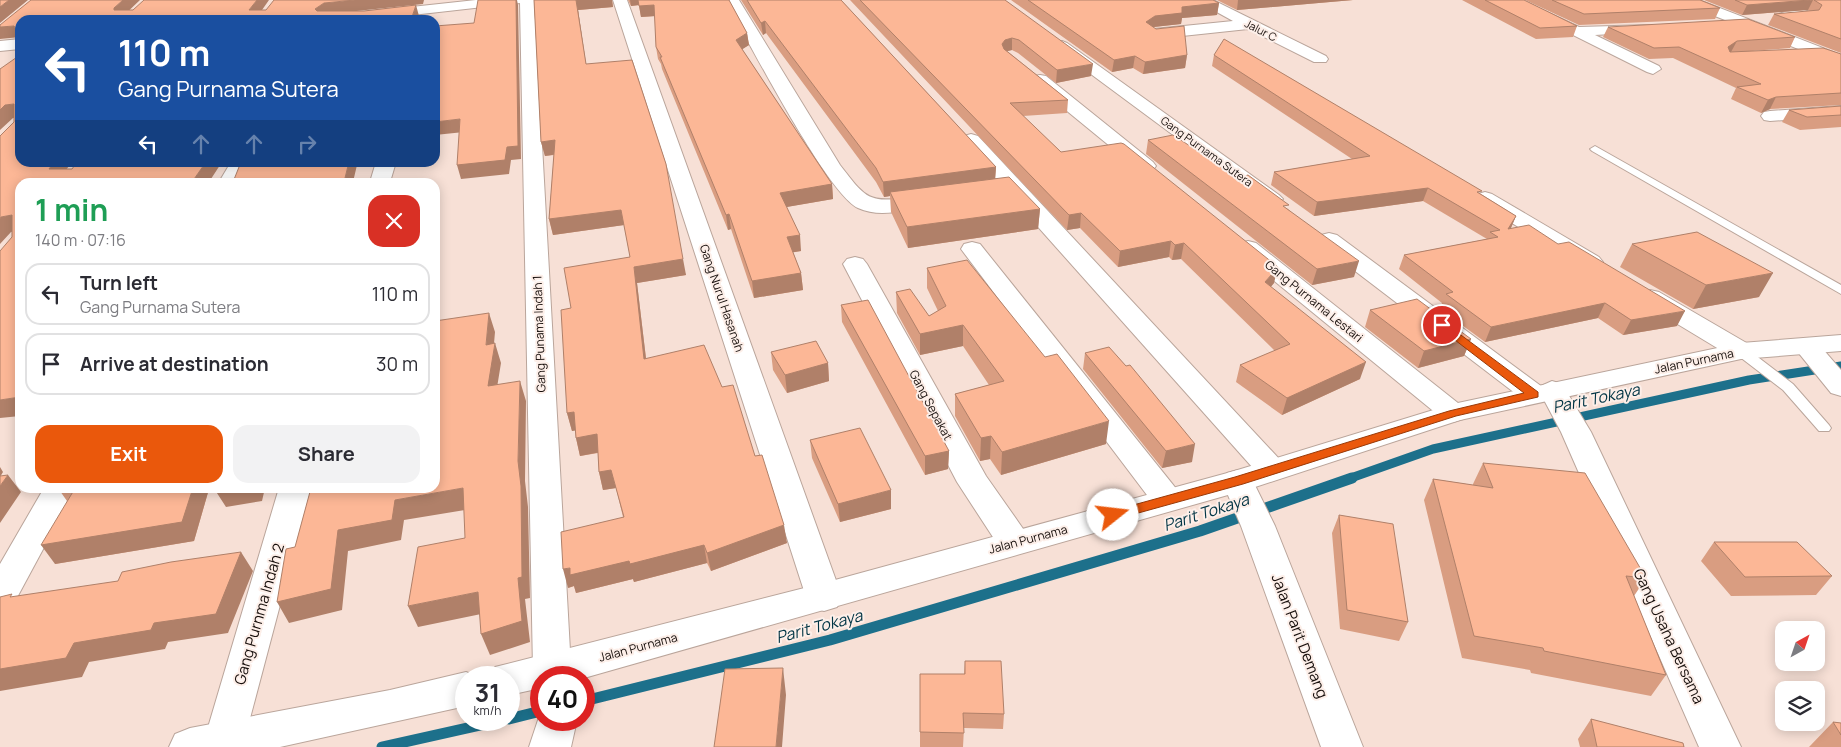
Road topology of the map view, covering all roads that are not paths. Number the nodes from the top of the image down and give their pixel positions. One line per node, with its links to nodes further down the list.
1 (515, 0): 10 (street)
2 (527, 0): 59 (street, Gang Punama Indah 1)
3 (620, 0): 58 (street, Gang Nurul Hasanah)
4 (732, 0): 36 (street)
5 (1202, 0): 14 (street, Jalur C)
6 (1510, 0): 17 (street)
7 (1687, 0): 13 (street)
8 (1760, 0): 13 (street)
9 (340, 7): 11 (street)
10 (429, 10): 12 (street)
11 (334, 15)
12 (380, 15)
13 (1743, 21): 15 (street); 22 (street)
14 (1250, 24): 18 (street); 24 (street, Jalur C)
15 (1707, 25)
16 (1657, 27): 17 (street)
17 (1578, 32): 27 (street)
18 (1154, 34)
19 (1047, 35): 37 (street, Gang Purnama Sutera)
20 (15, 44): 21 (street)
21 (0, 46)
22 (1820, 52): 23 (street); 25 (street)
23 (1781, 55)
24 (1320, 59)
25 (1841, 61)
26 (1026, 69): 34 (street)
27 (1653, 69)
28 (1841, 111): 29 (street)
29 (1770, 116)
30 (954, 122): 51 (street)
31 (1595, 149): 44 (lane)
32 (238, 167): 33 (street)
33 (232, 178)
34 (1166, 182)
35 (1470, 189): 42 (street)
36 (939, 197)
37 (1286, 208)
38 (1310, 226): 48 (street)
39 (1228, 232): 49 (street, Gang Purnama Lestari)
40 (972, 249): 54 (street)
41 (855, 264): 56 (street, Gang Sepakat)
42 (1606, 270)
43 (1631, 286): 46 (street)
44 (1841, 290)
45 (1820, 347): 46 (street, Jalan Purnama); 47 (street)
46 (1753, 359): 48 (street, Jalan Purnama); 50 (lane)
47 (1838, 383)
48 (1556, 406): 49 (street, Jalan Purnama); 64 (street, Gang Usaha Bersama)
49 (1453, 413): 51 (street, Jalan Purnama)
50 (1824, 428)
51 (1272, 470): 55 (street, Jalan Purnama)
52 (57, 493): 57 (street)
53 (293, 493): 62 (street, Gang Purnma Indah 2)
54 (1167, 500): 55 (street, Jalan Purnama); 56 (street, Jalan Purnama)
55 (1247, 501): 63 (street, Jalan Parit Demang)
56 (1014, 542): 58 (street, Jalan Purnama)
57 (0, 595)
58 (824, 597): 60 (street, Jalan Purnama)
59 (564, 666)
60 (578, 666)
61 (455, 691): 62 (street)
62 (207, 744)
63 (1342, 747)
64 (1720, 747)

